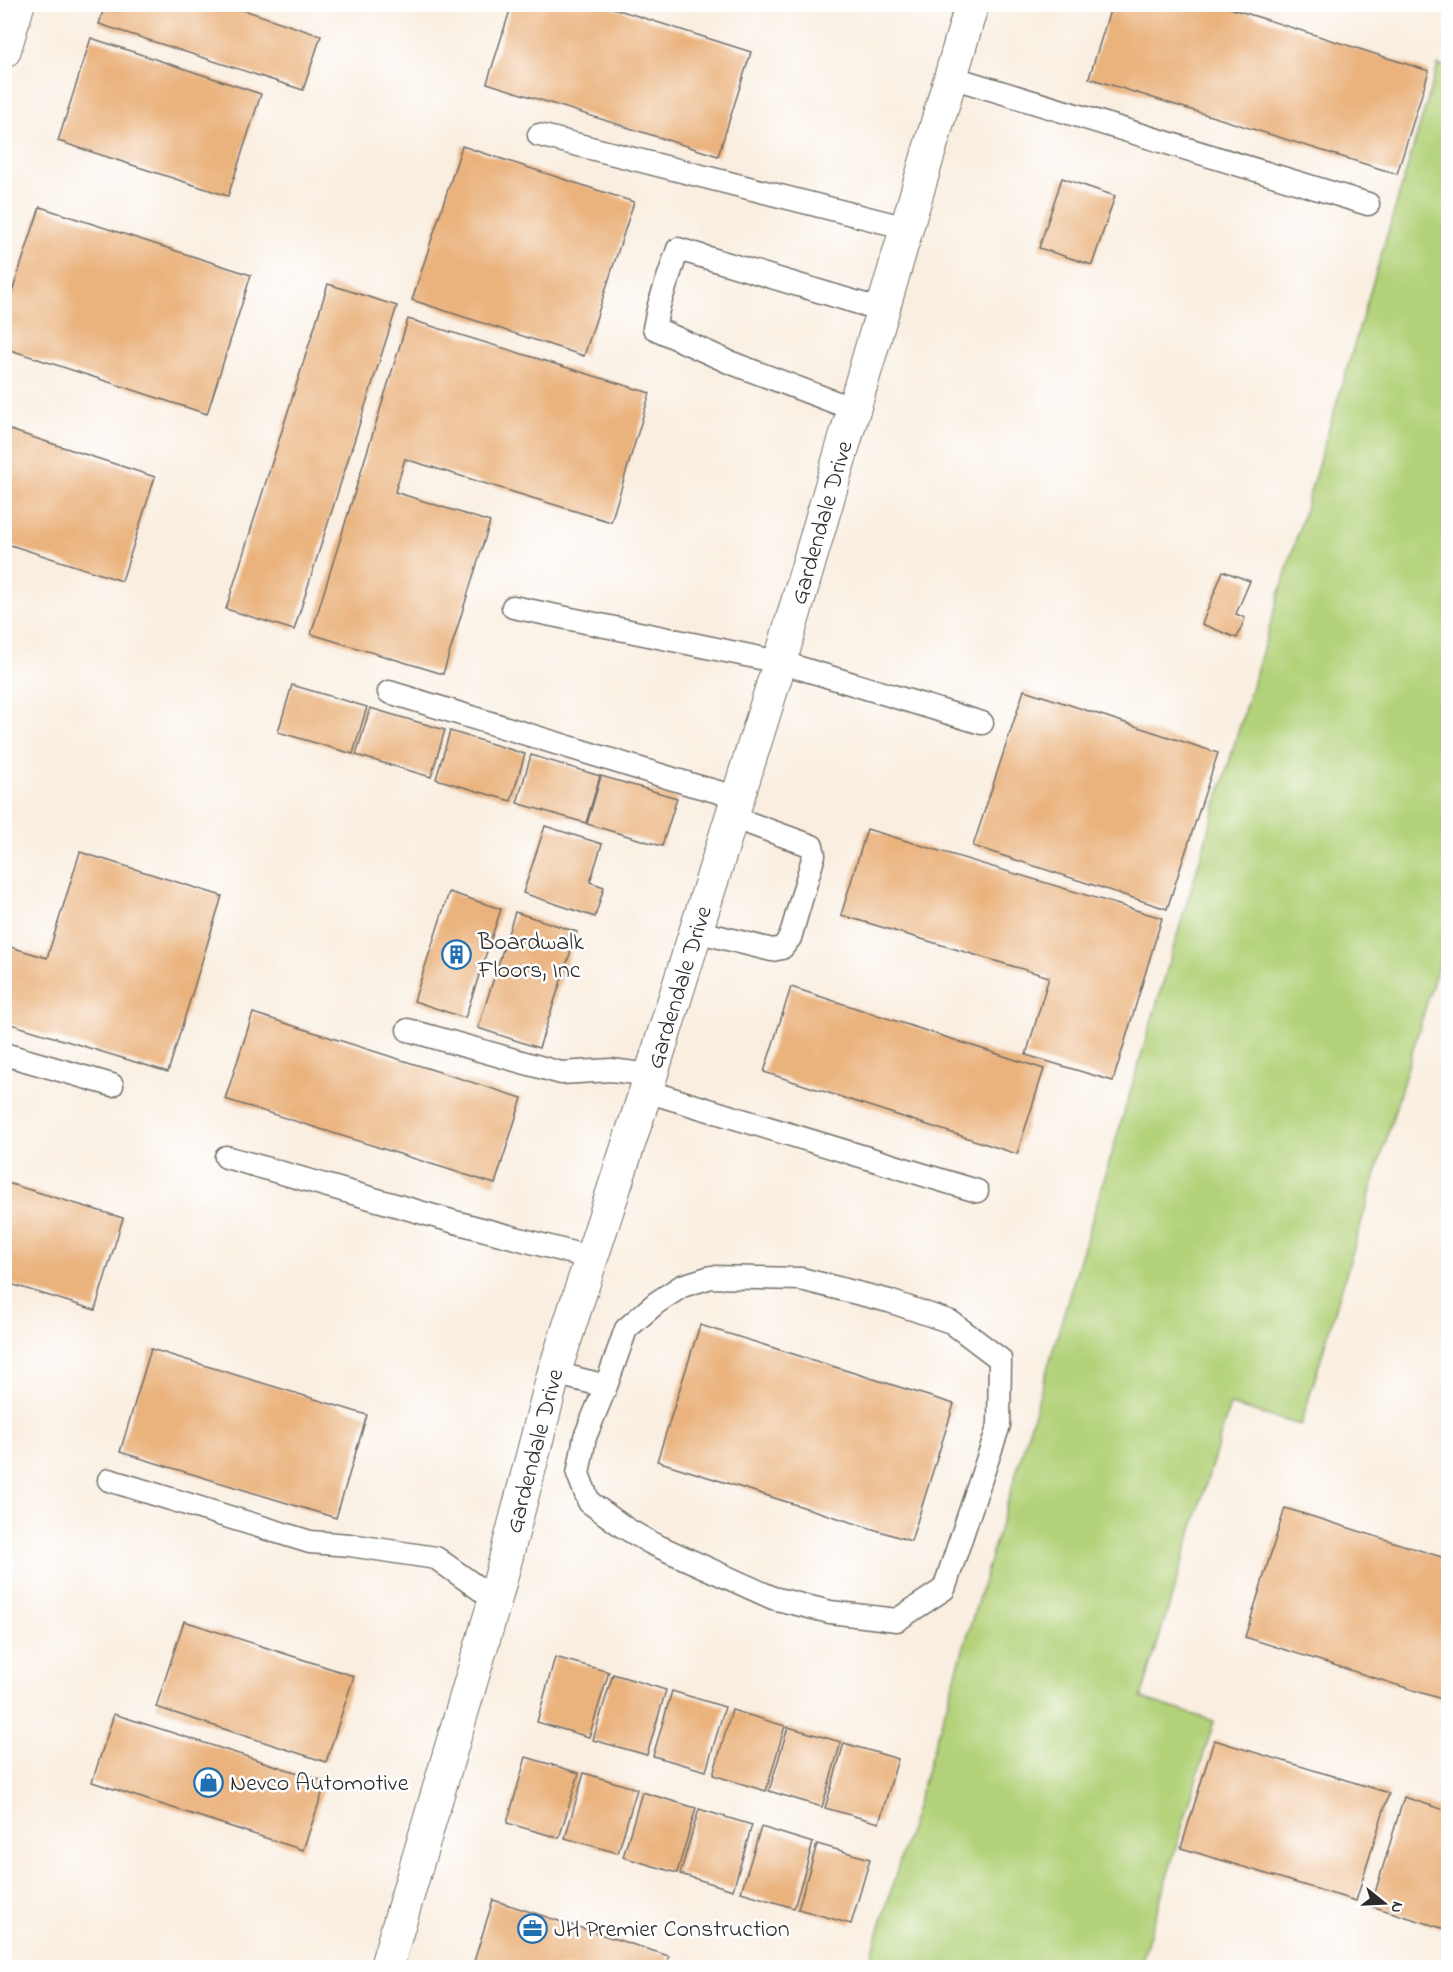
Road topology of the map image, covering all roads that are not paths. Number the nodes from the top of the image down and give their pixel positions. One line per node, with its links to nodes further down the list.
1 (18, 4): 3 (street)
2 (972, 4): 4 (street, Gardendale Drive)
3 (4, 51)
4 (951, 77): 6 (lane); 7 (street, Gardendale Drive)
5 (539, 135): 7 (lane)
6 (1368, 204)
7 (907, 228): 8 (street, Gardendale Drive)
8 (882, 310): 9 (street, Gardendale Drive); 9 (lane)
9 (853, 409): 11 (street, Gardendale Drive)
10 (513, 607): 11 (lane)
11 (780, 662): 13 (lane); 14 (street, Gardendale Drive)
12 (388, 692): 14 (lane)
13 (982, 723)
14 (734, 807): 15 (street, Gardendale Drive); 15 (lane)
15 (696, 931): 18 (street, Gardendale Drive)
16 (408, 1030): 18 (lane)
17 (4, 1054): 19 (lane)
18 (648, 1083): 21 (lane); 22 (street, Gardendale Drive)
19 (112, 1085)
20 (226, 1156): 22 (lane)
21 (977, 1191)
22 (592, 1258): 23 (street, Gardendale Drive)
23 (554, 1373): 24 (lane); 26 (street, Gardendale Drive)
24 (606, 1386): 24 (lane)
25 (109, 1480): 26 (lane)
26 (495, 1600): 27 (street, Gardendale Drive)
27 (386, 1968)

